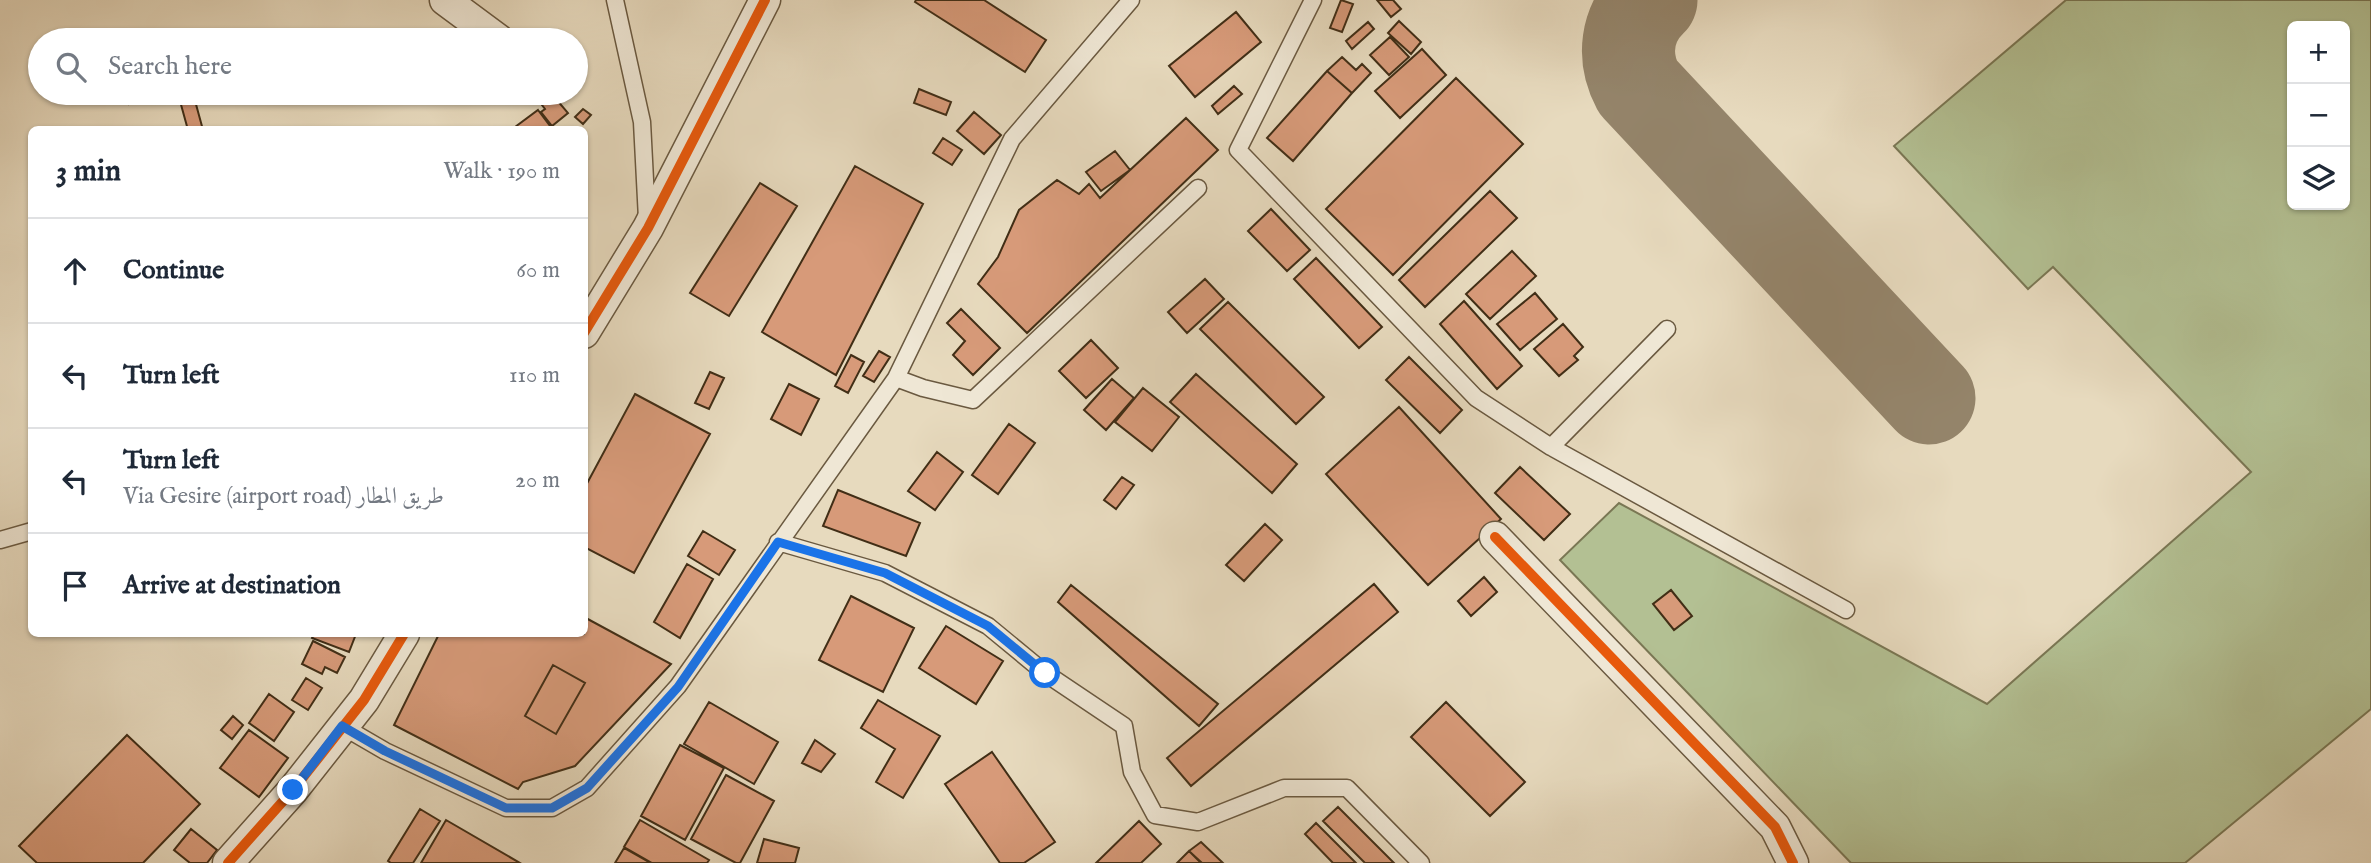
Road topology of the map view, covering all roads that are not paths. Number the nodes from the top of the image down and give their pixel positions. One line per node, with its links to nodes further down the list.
1 (445, 0): 6 (street)
2 (615, 0): 8 (lane)
3 (765, 0): 8 (street)
4 (1131, 0): 11 (lane)
5 (1313, 0): 12 (lane)
6 (484, 28)
7 (1198, 188): 11 (lane)
8 (648, 228): 9 (street)
9 (588, 326)
10 (1667, 330): 12 (lane)
11 (896, 378): 16 (lane)
12 (1551, 447): 17 (lane)
13 (28, 532): 15 (lane)
14 (1495, 537): 22 (street)
15 (0, 540)
16 (778, 542): 19 (lane); 21 (lane)
17 (1846, 610)
18 (402, 637): 19 (street)
19 (342, 726): 20 (street)
20 (228, 863)
21 (1421, 863)
22 (1793, 863)

